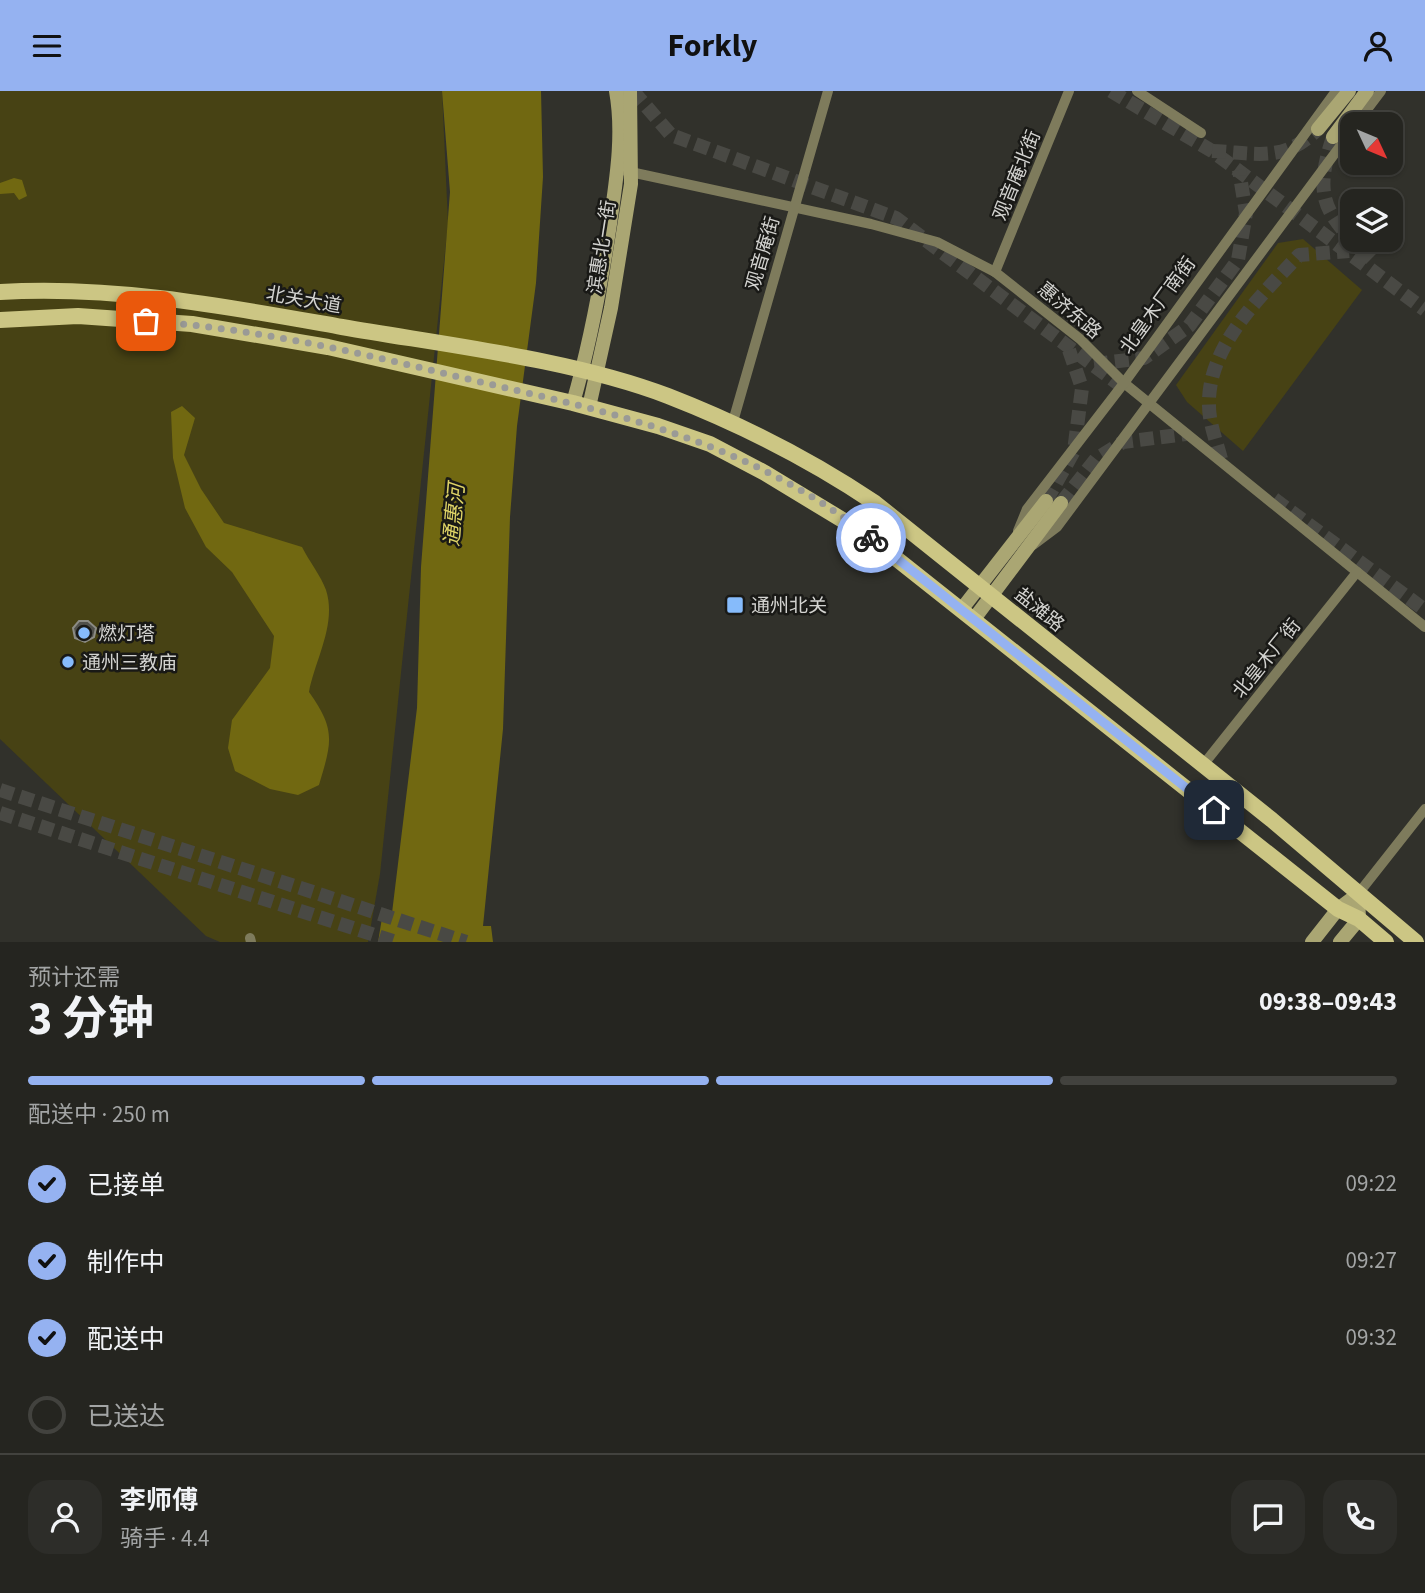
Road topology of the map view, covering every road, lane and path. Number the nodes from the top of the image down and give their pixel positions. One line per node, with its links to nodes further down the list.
1 (615, 91): 15 (street, 滨惠北一街)
2 (630, 91): 15 (street, 滨惠北一街)
3 (828, 91): 16 (street, 观音庵街)
4 (1069, 91): 17 (street, 观音庵北街)
5 (1137, 91): 12 (street)
6 (1336, 91): 21 (street, 北皇木厂南街)
7 (1349, 91): 11 (street)
8 (1367, 91): 13 (street)
9 (1381, 91): 10 (street)
10 (1365, 112)
11 (1318, 129)
12 (1201, 133)
13 (1334, 137)
14 (1340, 146): 22 (street, 北皇木厂南街)
15 (624, 171): 16 (street, 惠济东路); 20 (street, 滨惠北一街)
16 (793, 207): 17 (street, 惠济东路); 24 (street, 观音庵街)
17 (995, 272): 21 (street, 惠济东路)
18 (0, 292): 20 (main road, 北关大道)
19 (0, 320): 23 (main road)
20 (590, 374): 23 (street, 滨惠北一街); 24 (main road, 盐滩路)
21 (1124, 383): 22 (street, 惠济东路); 26 (street, 北皇木厂南街)
22 (1149, 402): 26 (street, 北皇木厂南街); 27 (street, 惠济东路)
23 (581, 405): 29 (main road)
24 (732, 425): 28 (main road, 盐滩路)
25 (1054, 502): 26 (street, 北皇木厂南街)
26 (1019, 547): 28 (street, 北皇木厂南街)
27 (1357, 572): 30 (street, 惠济东路); 31 (street, 北皇木厂街)
28 (985, 591): 29 (street, 北皇木厂南街); 31 (main road, 盐滩路)
29 (967, 615): 34 (main road)
30 (1425, 627)
31 (1203, 765): 33 (main road, 盐滩路)
32 (1425, 809): 33 (street)
33 (1358, 894): 34 (street); 35 (street); 39 (main road, 盐滩路)
34 (1338, 909): 35 (main road); 36 (street)
35 (1359, 919): 37 (street); 38 (main road)
36 (1312, 942)
37 (1340, 942)
38 (1386, 942)
39 (1416, 942)

